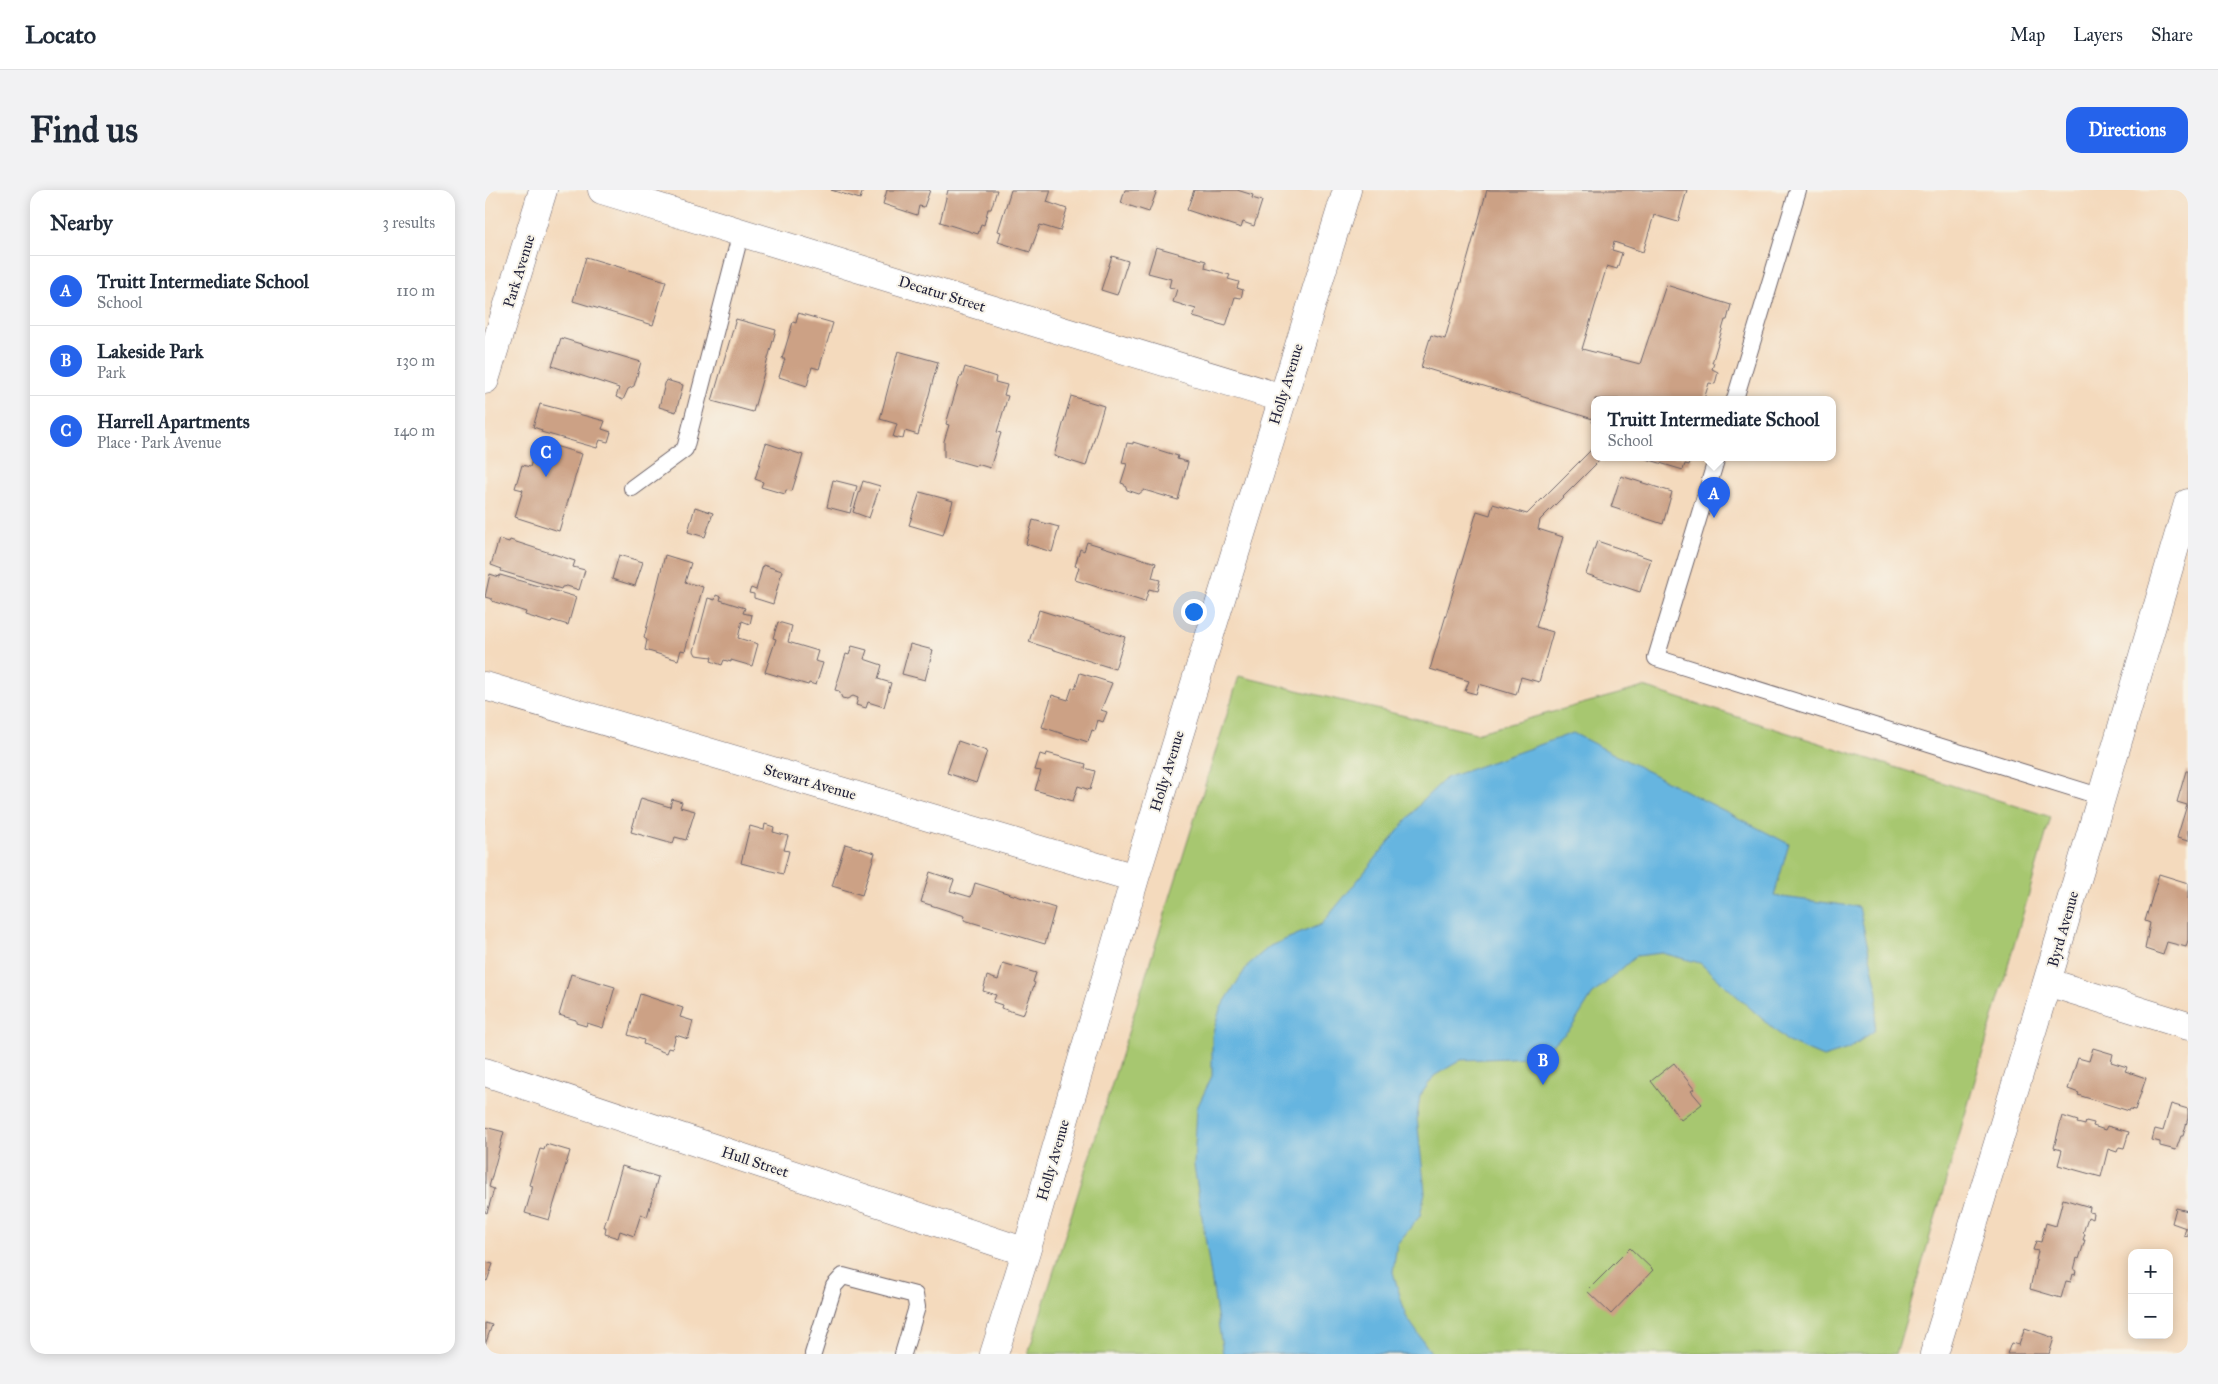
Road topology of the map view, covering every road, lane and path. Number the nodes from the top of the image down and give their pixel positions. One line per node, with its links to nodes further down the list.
1 (543, 190): 6 (street, Park Avenue)
2 (602, 190): 5 (street, Decatur Street)
3 (1347, 190): 8 (street, Holly Avenue)
4 (1798, 190): 7 (lane)
5 (741, 232): 8 (street, Decatur Street); 10 (lane)
6 (485, 380)
7 (1736, 396)
8 (1282, 398): 14 (street, Holly Avenue)
9 (1716, 461): 13 (lane)
10 (633, 488)
11 (2188, 502): 13 (street, Byrd Avenue)
12 (485, 686): 14 (street, Stewart Avenue)
13 (2101, 796): 15 (street, Byrd Avenue)
14 (1135, 878): 18 (street, Holly Avenue)
15 (2047, 982): 16 (street); 22 (street, Byrd Avenue)
16 (2188, 1026)
17 (485, 1072): 18 (street, Hull Street)
18 (1026, 1252): 21 (street, Holly Avenue)
19 (813, 1354): 20 (lane)
20 (903, 1354)
21 (994, 1354)
22 (1934, 1354)

